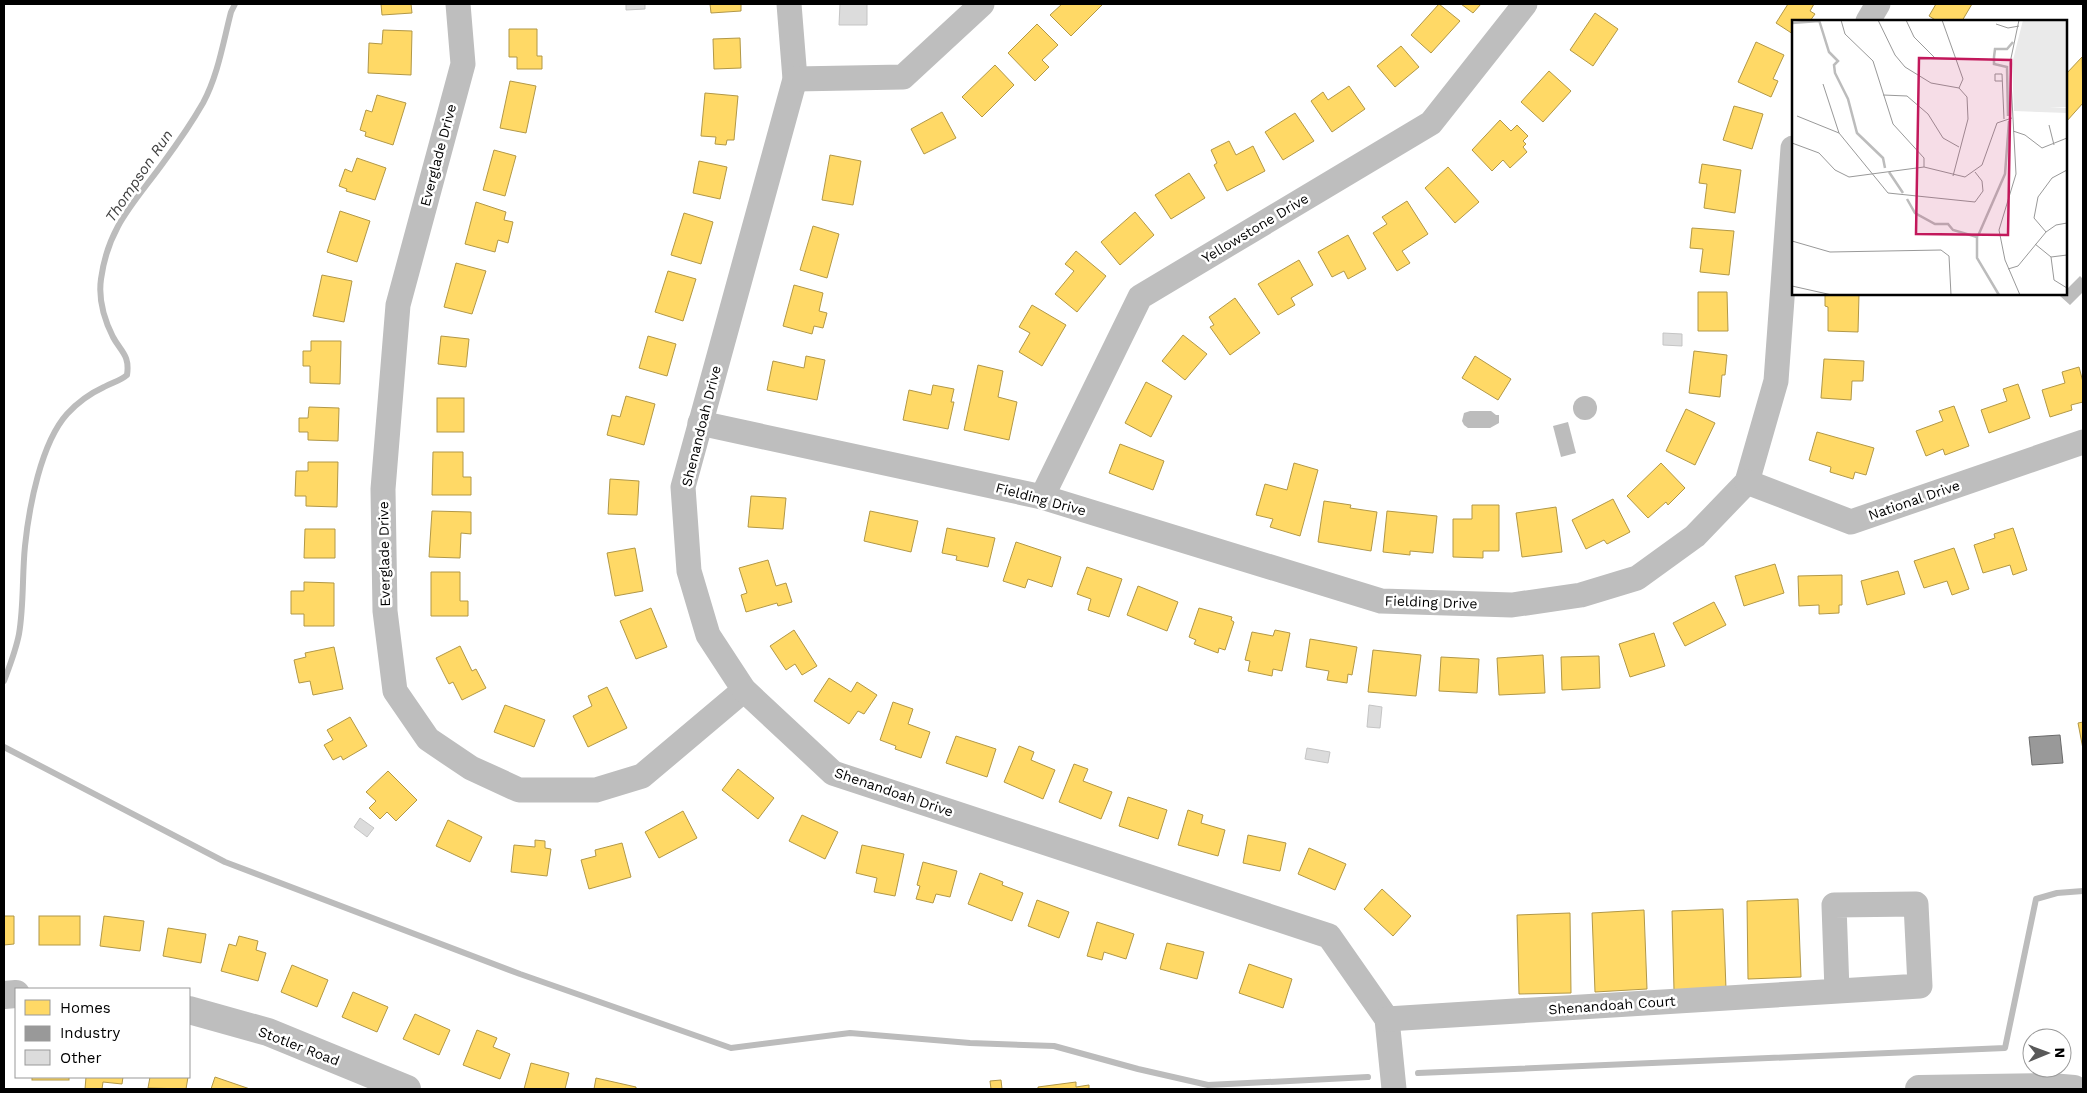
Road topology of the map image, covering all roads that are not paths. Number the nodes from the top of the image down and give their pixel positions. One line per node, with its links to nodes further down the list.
1 (458, 4): 13 (street, Everglade Drive)
2 (789, 4): 7 (street, Shenandoah Drive)
3 (982, 4): 7 (street)
4 (1525, 4): 12 (street, Yellowstone Drive)
5 (1878, 4): 6 (street)
6 (1869, 20)
7 (795, 79): 9 (street, Shenandoah Drive)
8 (1792, 162): 11 (street, Fielding Drive)
9 (700, 424): 12 (street, Fielding Drive); 13 (street, Shenandoah Drive)
10 (2083, 442): 11 (street, National Drive)
11 (1746, 482): 12 (street, Fielding Drive)
12 (1042, 497)
13 (744, 690): 16 (street, Shenandoah Drive)
14 (1837, 991): 14 (street, Shenandoah Court); 16 (street, Shenandoah Court)
15 (190, 1010): 17 (street, Stotler Road)
16 (1387, 1019): 18 (street, Shenandoah Drive)
17 (407, 1089)
18 (1394, 1089)
19 (1919, 1089): 20 (street)
20 (2074, 1089)

